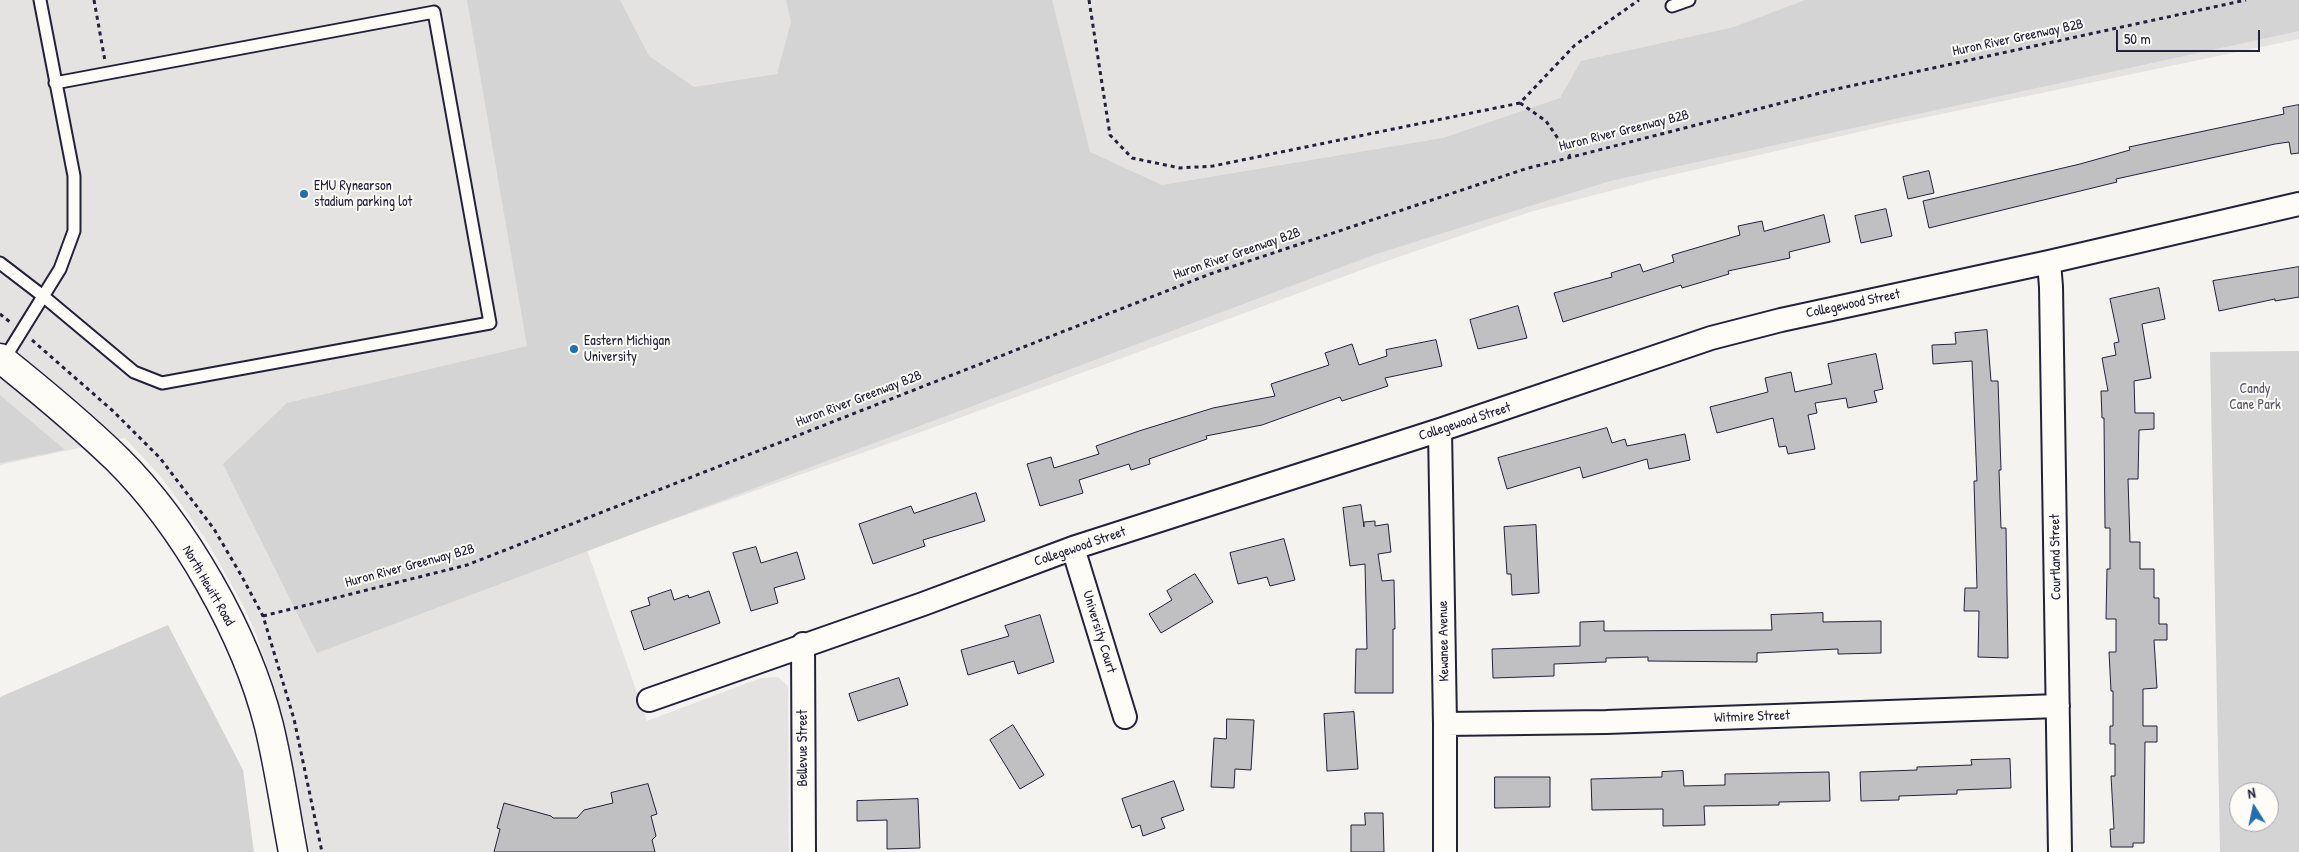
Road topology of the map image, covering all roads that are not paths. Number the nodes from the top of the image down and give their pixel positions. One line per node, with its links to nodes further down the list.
1 (40, 0): 4 (lane)
2 (1688, 0): 3 (lane)
3 (1672, 6)
4 (55, 83): 8 (lane); 8 (lane)
5 (2299, 204): 6 (street, Collegewood Street)
6 (2049, 262): 10 (street, Collegewood Street); 14 (street, Courtland Street)
7 (0, 264): 8 (lane)
8 (44, 296): 9 (lane)
9 (2, 359): 17 (main road, North Hewitt Road)
10 (1440, 430): 11 (street, Collegewood Street); 16 (street, Kewanee Avenue)
11 (1073, 548): 12 (street, Collegewood Street); 15 (street, University Court)
12 (803, 644): 13 (street, Collegewood Street); 18 (street, Bellevue Street)
13 (649, 700)
14 (2058, 706): 16 (street, Witmire Street); 20 (street, Courtland Street)
15 (1125, 717)
16 (1446, 724): 19 (street, Kewanee Avenue)
17 (293, 852)
18 (804, 852)
19 (1445, 852)
20 (2060, 852)

